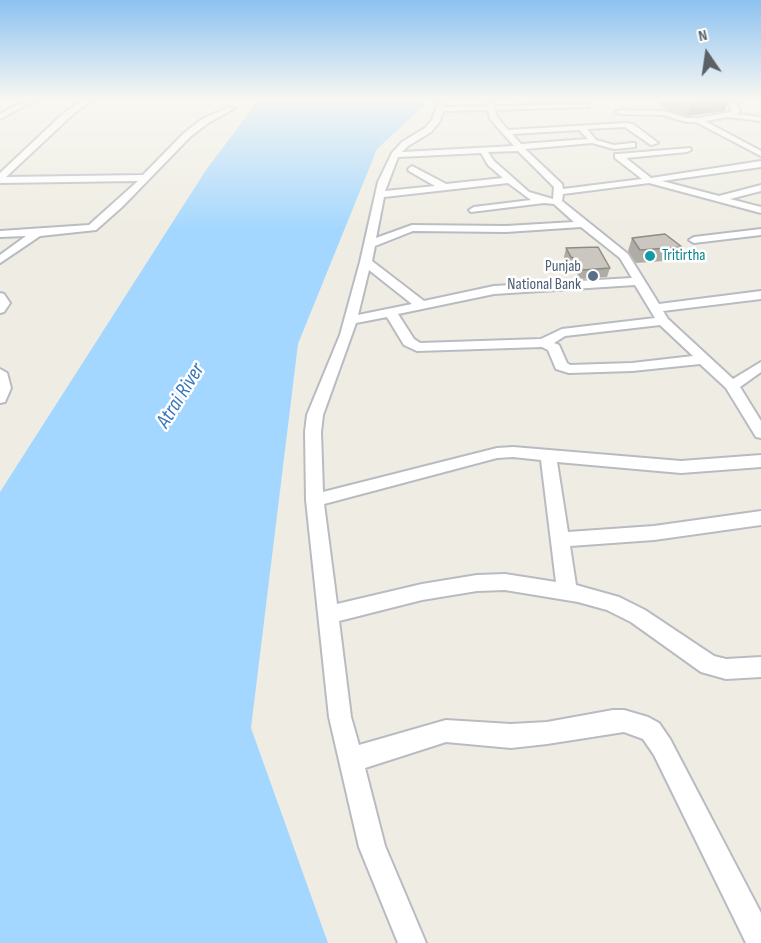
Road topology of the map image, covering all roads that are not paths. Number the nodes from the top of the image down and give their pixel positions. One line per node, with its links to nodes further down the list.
1 (39, 142): 17 (street)
2 (180, 142): 16 (street)
3 (408, 142): 13 (street)
4 (515, 142): 9 (street)
5 (580, 142): 9 (street)
6 (596, 142): 7 (street)
7 (656, 142)
8 (741, 142): 12 (street)
9 (519, 147): 10 (street); 24 (street)
10 (483, 150): 13 (street); 18 (street)
11 (687, 150): 19 (street)
12 (759, 151)
13 (395, 155): 22 (street)
14 (761, 164): 19 (street)
15 (412, 169): 20 (street)
16 (144, 178): 17 (street); 31 (street)
17 (0, 179)
18 (509, 180): 20 (street); 25 (street)
19 (650, 181): 24 (street); 26 (street)
20 (449, 187): 22 (street); 23 (street)
21 (761, 188): 26 (street)
22 (378, 195): 34 (street)
23 (461, 195)
24 (559, 197): 25 (street); 28 (street)
25 (544, 200): 29 (street)
26 (719, 200): 27 (street)
27 (761, 210)
28 (582, 224): 29 (street); 37 (street)
29 (487, 229): 34 (street)
30 (761, 232): 33 (street)
31 (37, 233): 32 (street); 35 (street)
32 (0, 234)
33 (694, 240)
34 (369, 244): 36 (street)
35 (0, 260)
36 (366, 262): 40 (street); 44 (street)
37 (640, 281): 40 (street); 41 (street)
38 (761, 295): 41 (street)
39 (0, 297): 42 (street)
40 (422, 306): 43 (street)
41 (654, 308): 45 (street)
42 (0, 309)
43 (392, 313): 44 (street); 46 (street)
44 (350, 321): 55 (street)
45 (663, 321): 46 (street); 47 (street)
46 (544, 342): 47 (street)
47 (705, 358): 50 (street)
48 (759, 371): 50 (street)
49 (0, 373): 51 (street)
50 (732, 386): 52 (street)
51 (0, 399)
52 (761, 433)
53 (548, 455): 54 (street); 55 (street); 57 (street)
54 (761, 461)
55 (315, 500): 59 (street)
56 (761, 518): 57 (street)
57 (560, 540): 58 (street)
58 (567, 593): 59 (street); 60 (street)
59 (328, 615): 61 (street)
60 (761, 667)
61 (350, 760): 62 (street); 63 (street)
62 (412, 943)
63 (761, 943)

